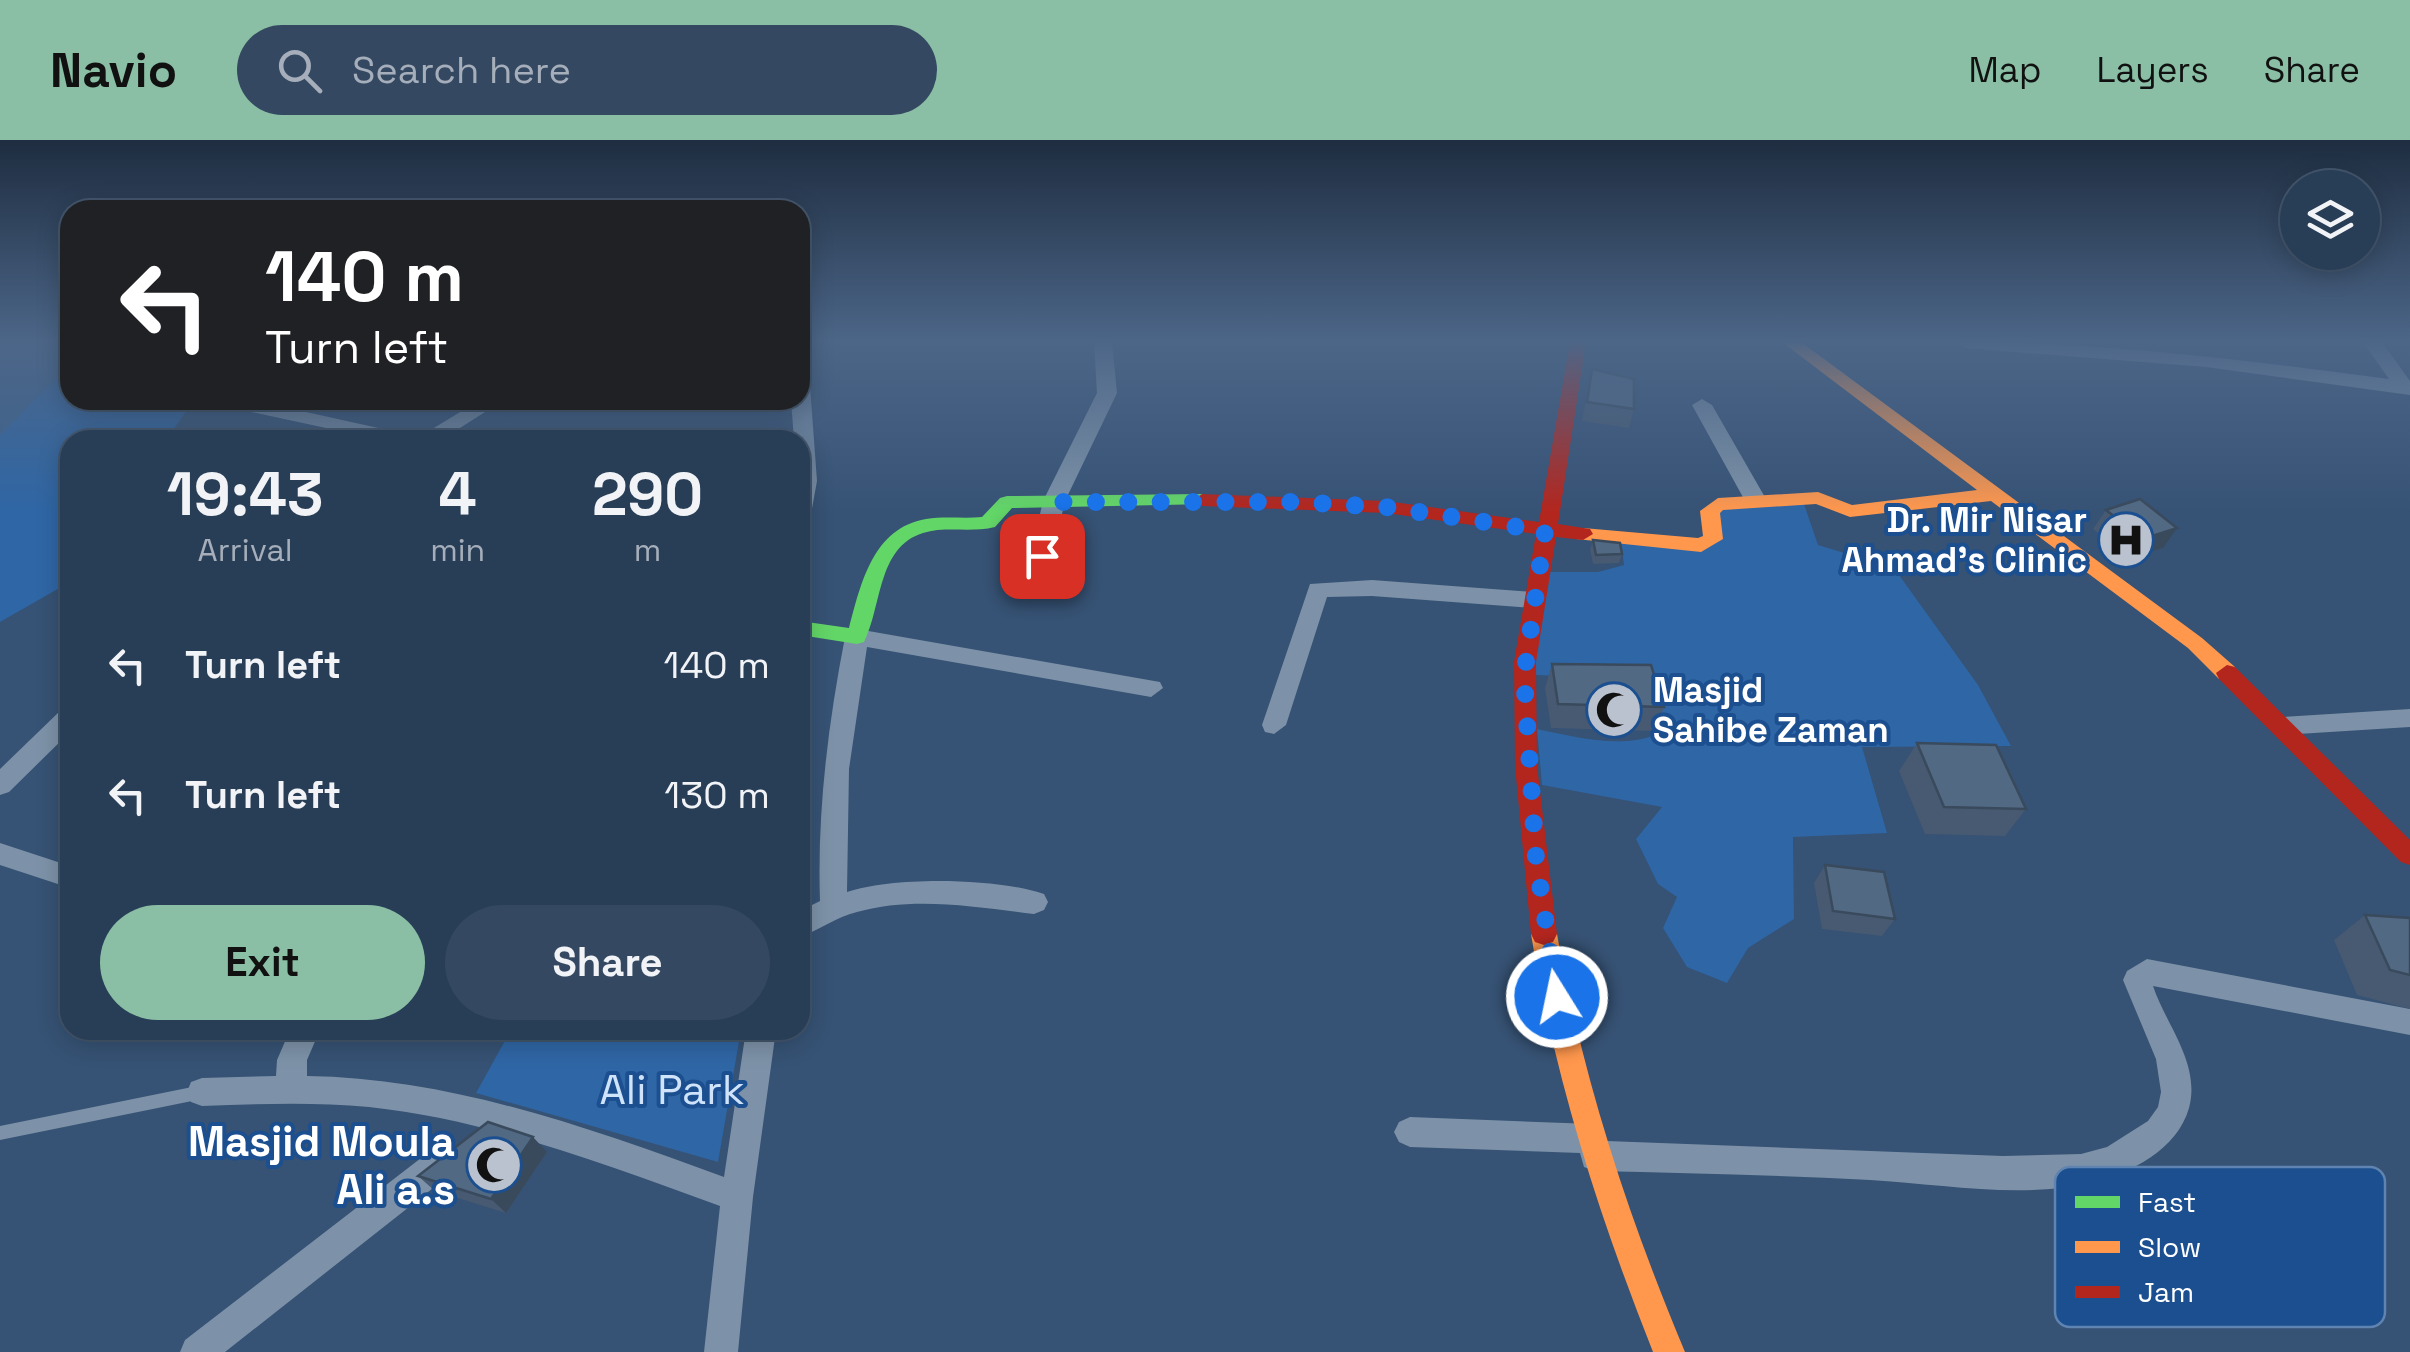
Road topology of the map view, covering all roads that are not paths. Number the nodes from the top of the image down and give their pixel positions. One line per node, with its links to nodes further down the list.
1 (1104, 399): 11 (street)
2 (1568, 399): 12 (main road)
3 (1867, 399): 9 (main road)
4 (1702, 406): 10 (street)
5 (271, 410): 7 (street)
6 (477, 410): 8 (street)
7 (364, 430)
8 (444, 430)
9 (1996, 494): 10 (main road); 21 (main road)
10 (1755, 499): 12 (main road)
11 (1054, 502): 12 (main road); 13 (street); 16 (main road)
12 (1545, 531): 14 (main road)
13 (1035, 584)
14 (1534, 600): 19 (street); 37 (main road)
15 (810, 630): 16 (main road)
16 (857, 637): 17 (street); 27 (street)
17 (1152, 688)
18 (2410, 718): 21 (street)
19 (1274, 725)
20 (60, 726): 22 (street)
21 (2284, 726): 24 (main road)
22 (0, 783)
23 (0, 854): 25 (street)
24 (2410, 856)
25 (60, 874)
26 (1034, 902): 27 (street)
27 (834, 904): 28 (street)
28 (810, 918)
29 (2410, 1022): 38 (street)
30 (301, 1040): 32 (street)
31 (760, 1040): 40 (street)
32 (291, 1090): 33 (street); 34 (street)
33 (202, 1092): 35 (lane)
34 (498, 1118): 40 (street); 41 (street)
35 (0, 1132)
36 (1410, 1132): 37 (street)
37 (1594, 1148): 39 (street); 43 (main road)
38 (2086, 1167)
39 (2055, 1168)
40 (736, 1197): 42 (street)
41 (197, 1352)
42 (721, 1352)
43 (1669, 1352)

